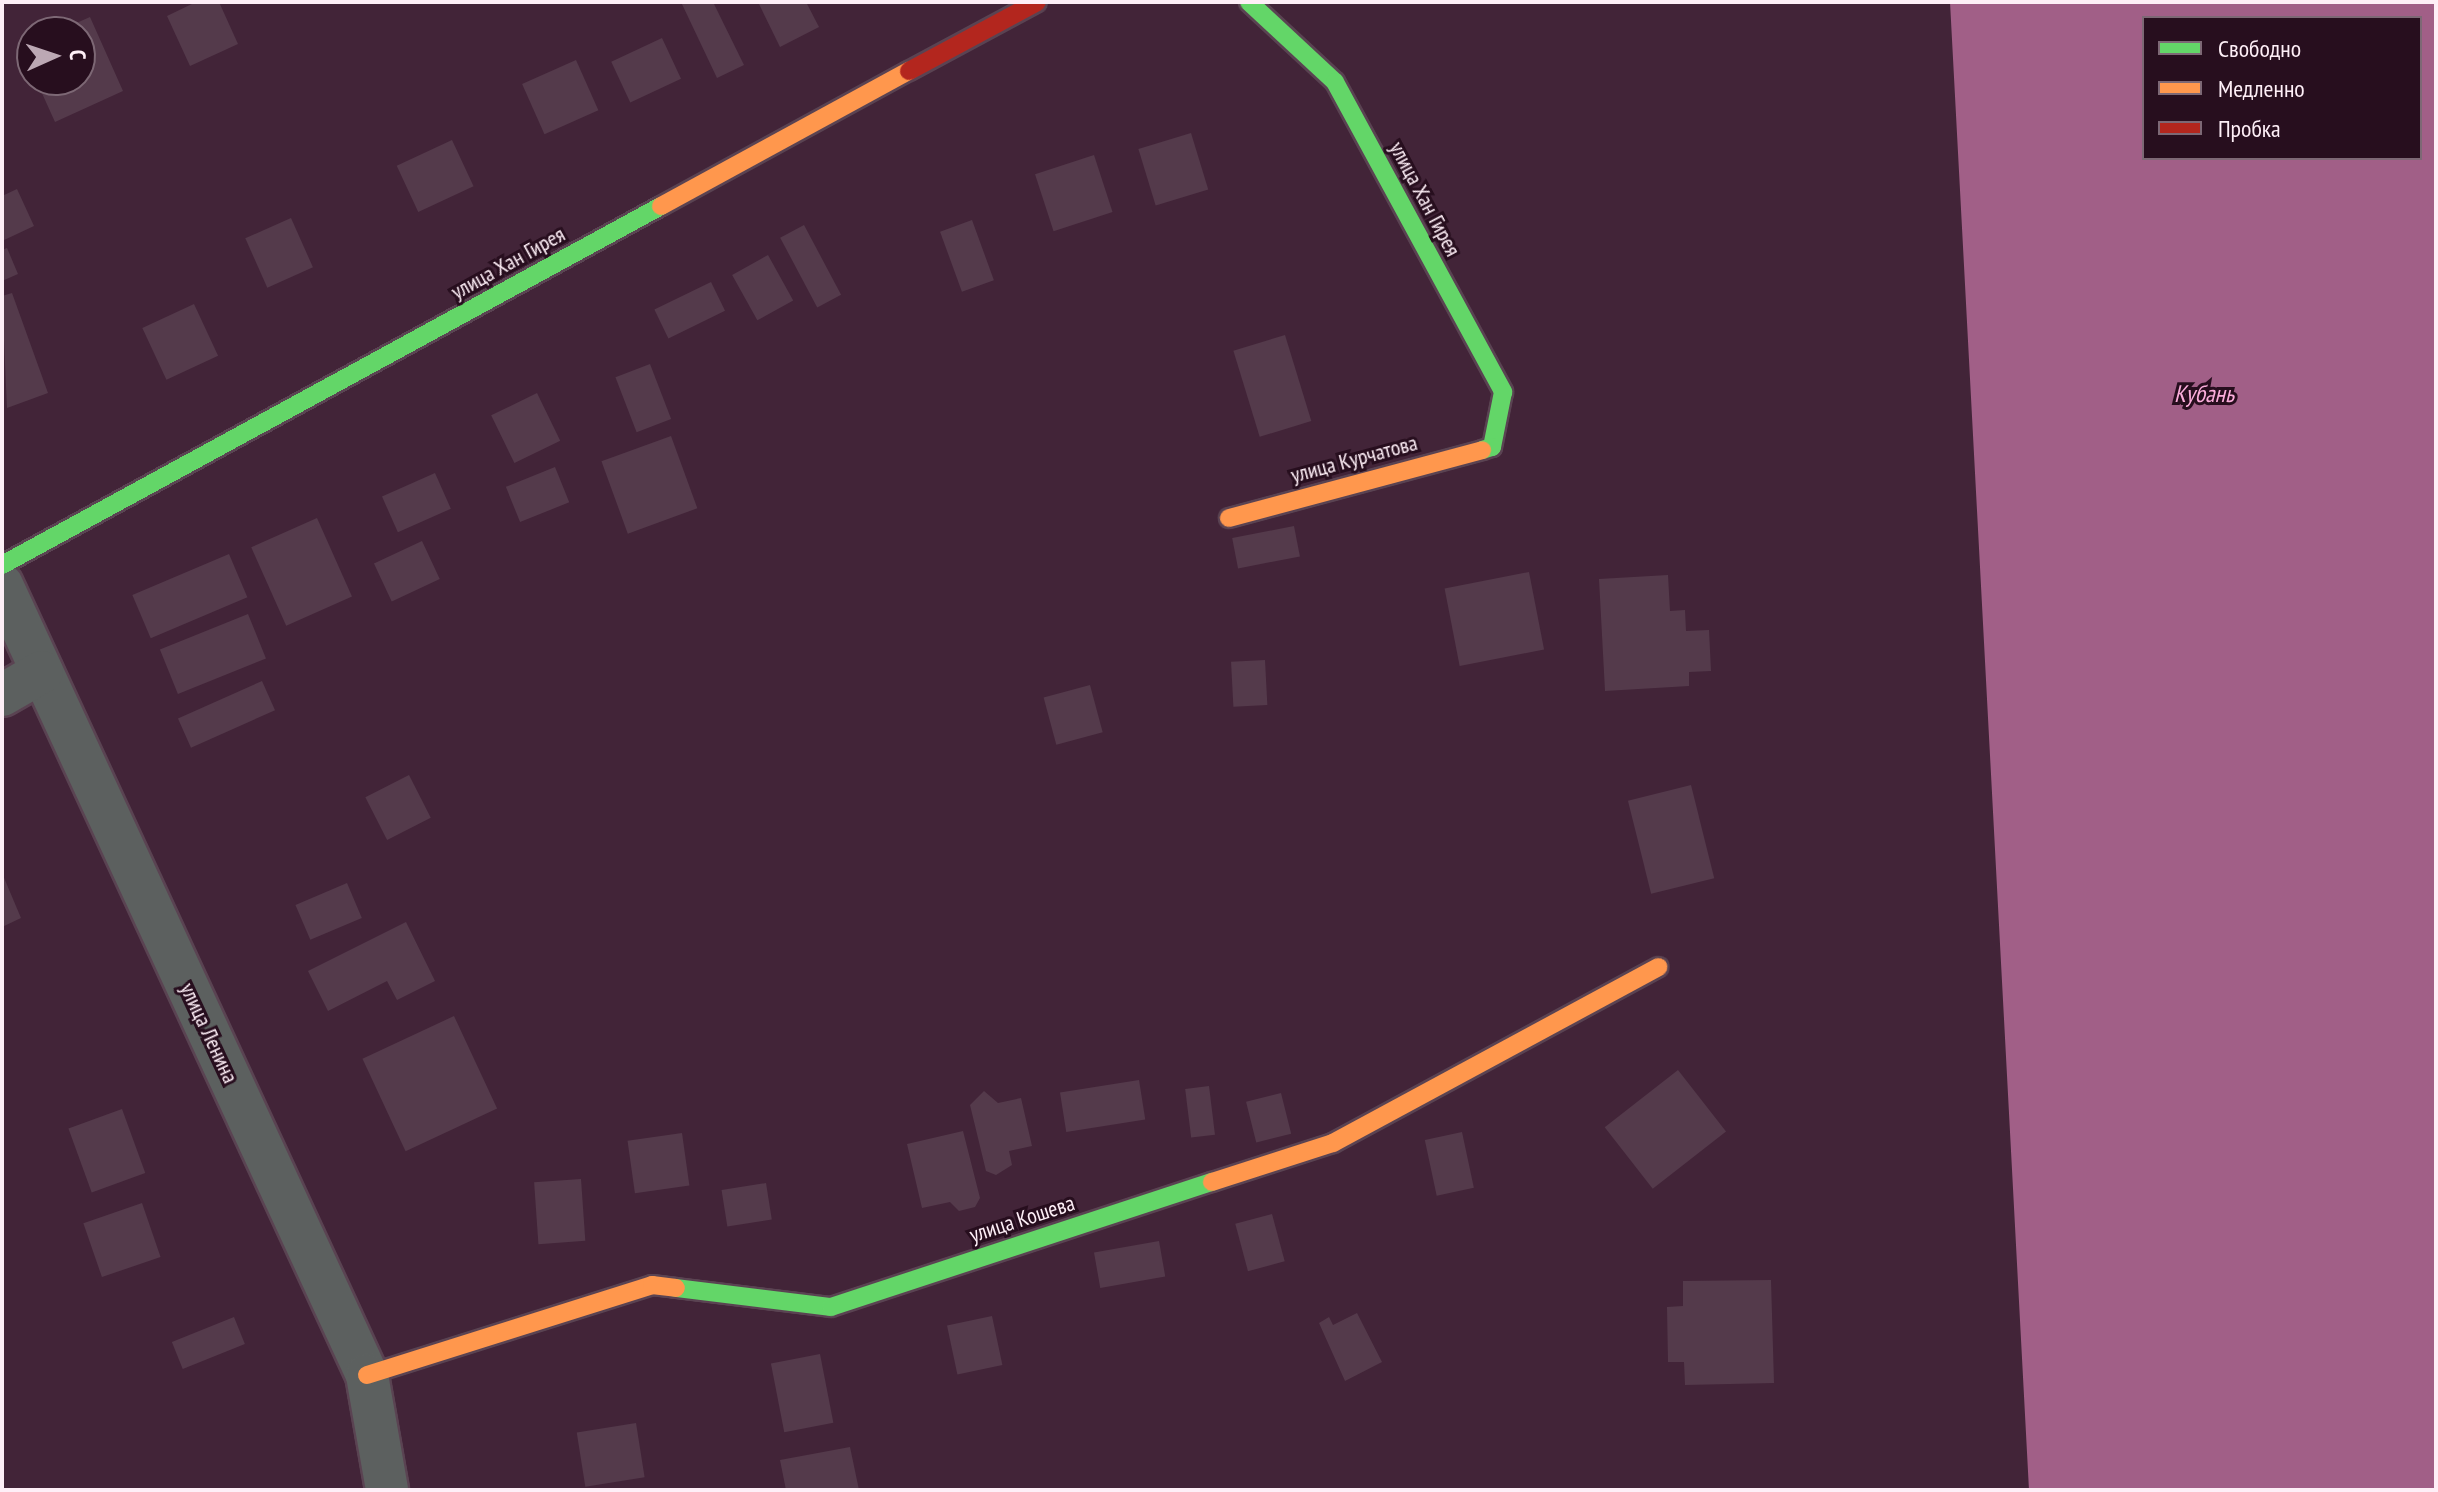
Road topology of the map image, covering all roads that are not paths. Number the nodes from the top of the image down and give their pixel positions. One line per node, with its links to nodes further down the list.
1 (1037, 2): 5 (street, улица Хан Гирея)
2 (1249, 2): 3 (street, улица Хан Гирея)
3 (1492, 447): 4 (street, улица Курчатова)
4 (1229, 518)
5 (2, 565)
6 (2, 585): 7 (street, улица Ленина)
7 (42, 672): 8 (street); 10 (street, улица Ленина)
8 (2, 695)
9 (1658, 967): 10 (street, улица Кошева)
10 (367, 1375): 11 (street, улица Ленина)
11 (387, 1490)

